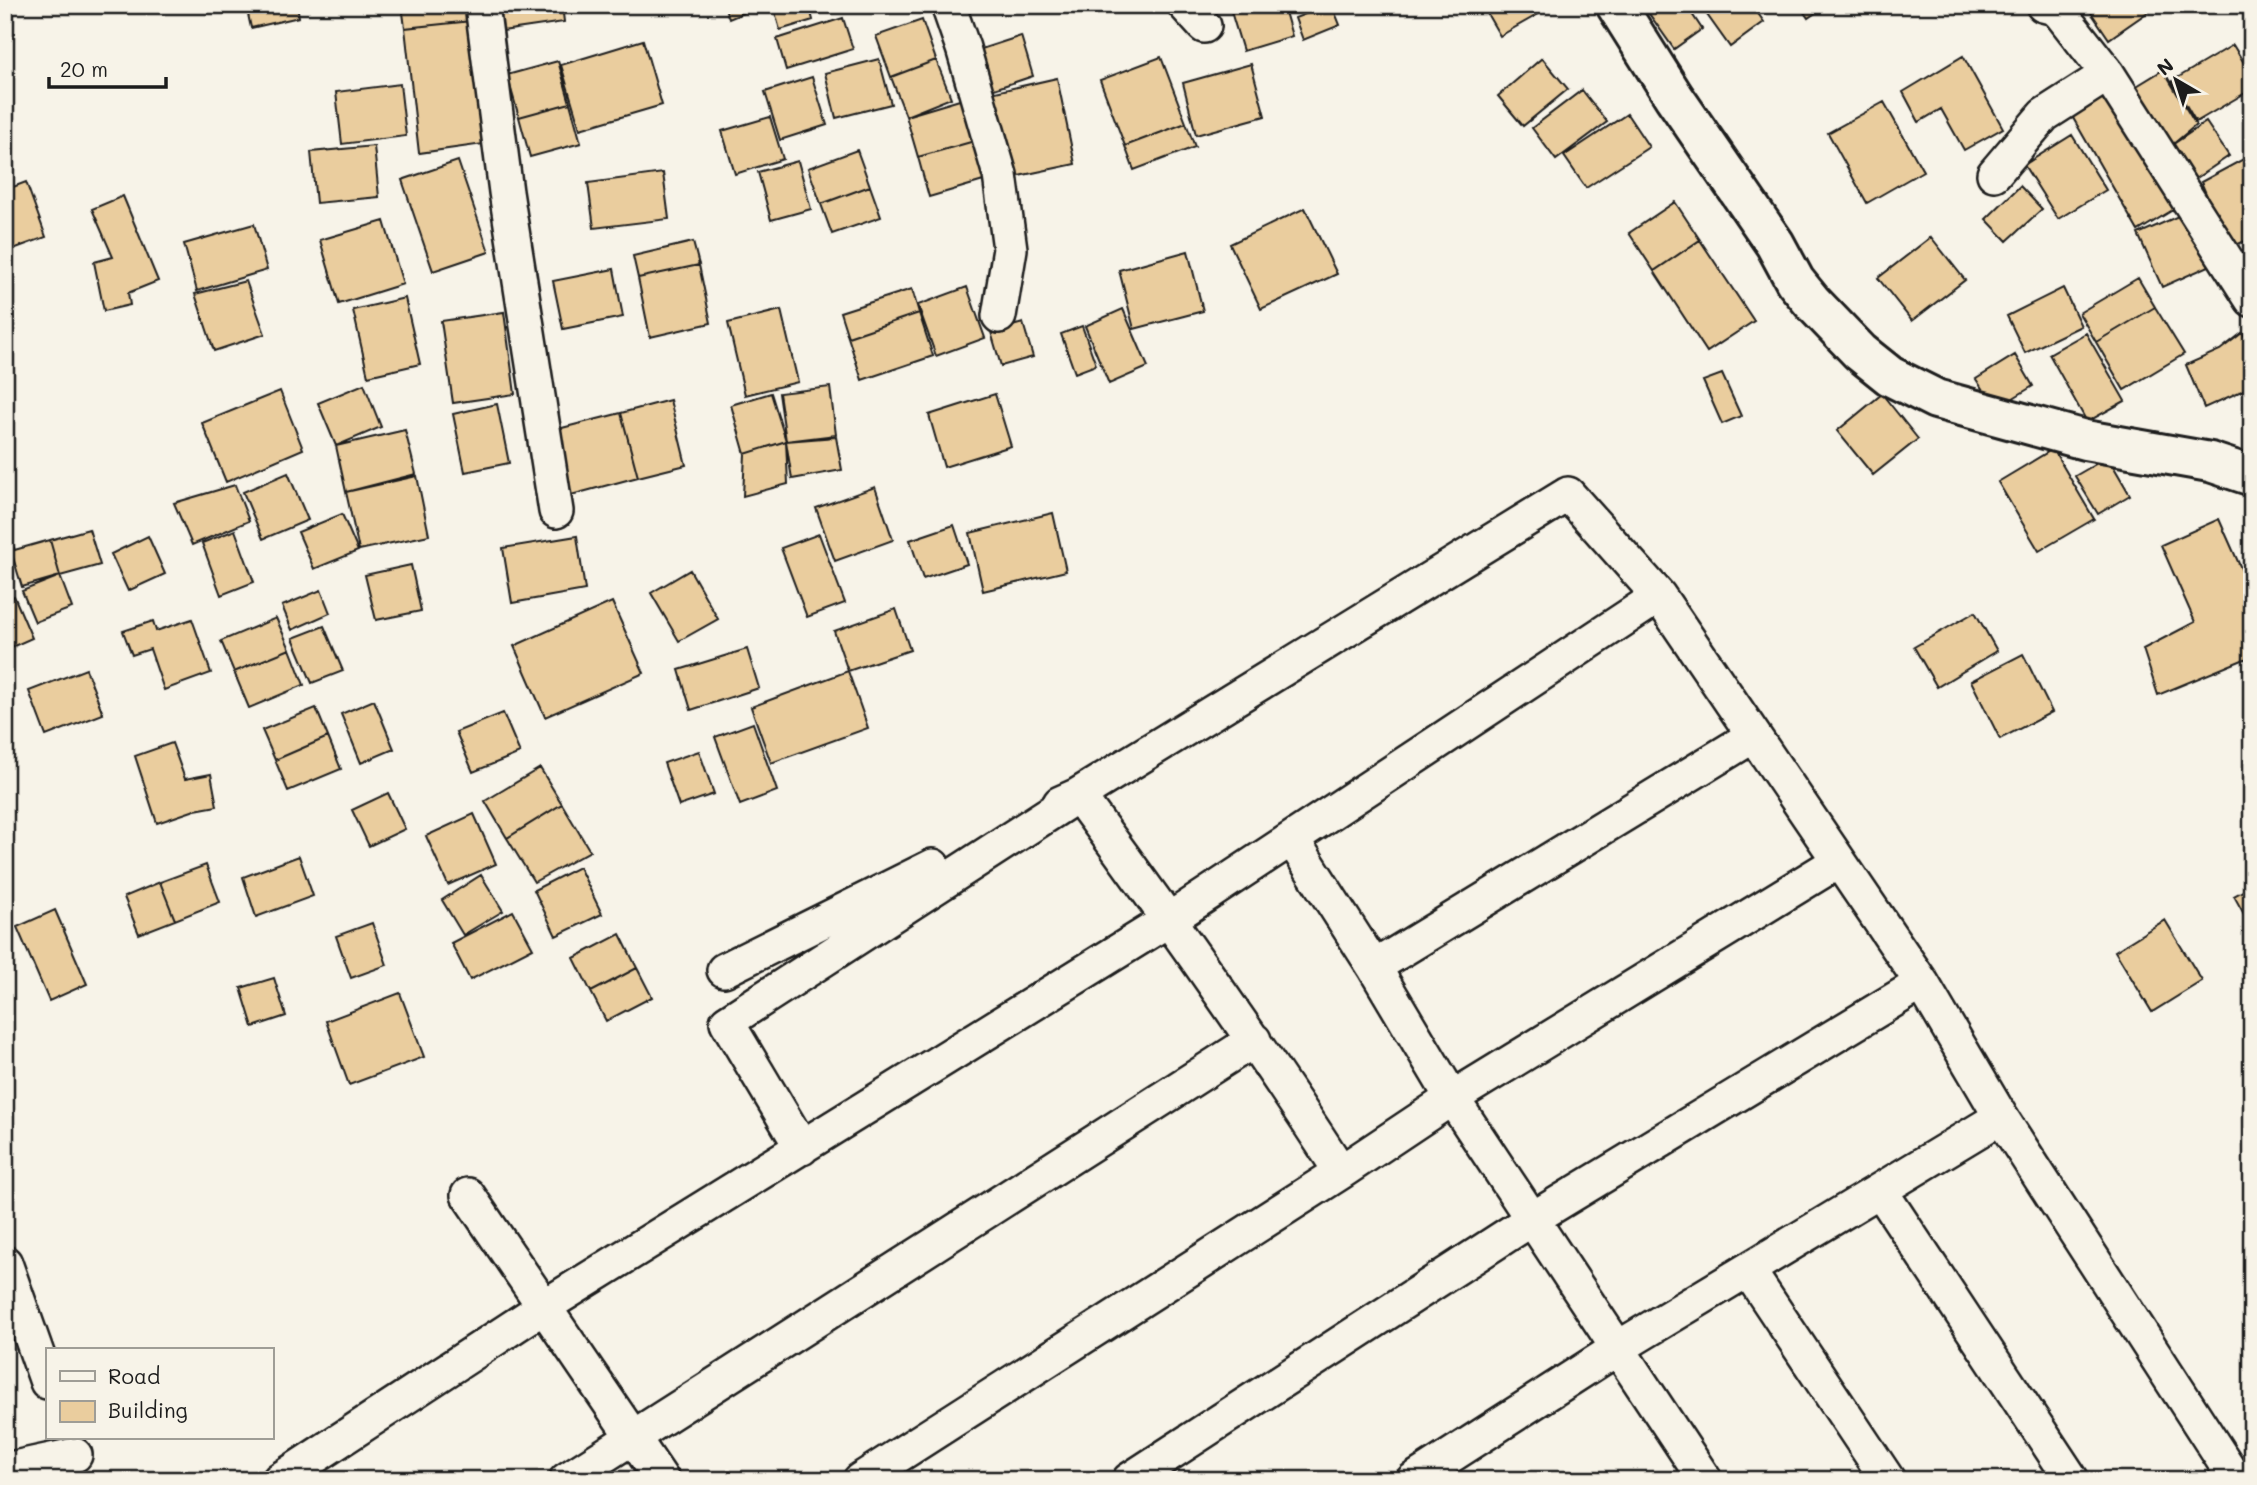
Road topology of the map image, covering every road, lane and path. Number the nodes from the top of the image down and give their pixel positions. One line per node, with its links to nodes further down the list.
1 (482, 5): 10 (street)
2 (948, 5): 8 (street)
3 (1616, 5): 9 (street)
4 (2043, 5): 5 (street)
5 (2108, 74): 6 (street); 7 (street)
6 (1994, 174)
7 (2252, 299)
8 (999, 316)
9 (2252, 476)
10 (556, 511)
11 (1659, 596): 12 (street); 13 (street); 14 (street)
12 (1753, 736): 15 (street); 17 (street)
13 (1078, 794): 16 (street); 18 (street); 23 (street)
14 (1292, 839): 16 (street); 17 (street)
15 (1839, 861): 19 (street); 21 (street)
16 (1170, 919): 20 (street); 23 (street)
17 (1374, 967): 21 (street)
18 (724, 970)
19 (1922, 983): 22 (street); 27 (street)
20 (1254, 1040): 24 (street); 34 (street)
21 (1452, 1098): 24 (street); 27 (street)
22 (2001, 1117): 25 (street); 46 (street)
23 (802, 1147): 30 (street)
24 (1341, 1172): 41 (street)
25 (1880, 1190): 29 (street); 45 (street)
26 (468, 1195): 30 (street)
27 (1532, 1219): 32 (street); 42 (street)
28 (5, 1263): 31 (street)
29 (1748, 1270): 32 (street); 44 (street)
30 (545, 1306): 34 (street); 38 (street)
31 (13, 1310): 33 (street)
32 (1618, 1348): 37 (street); 43 (street)
33 (46, 1380)
34 (633, 1436): 39 (street); 40 (street)
35 (76, 1457): 36 (street)
36 (5, 1471)
37 (1701, 1478)
38 (279, 1480)
39 (566, 1480)
40 (662, 1480)
41 (860, 1480)
42 (1129, 1480)
43 (1413, 1480)
44 (1888, 1480)
45 (2072, 1480)
46 (2236, 1480)

